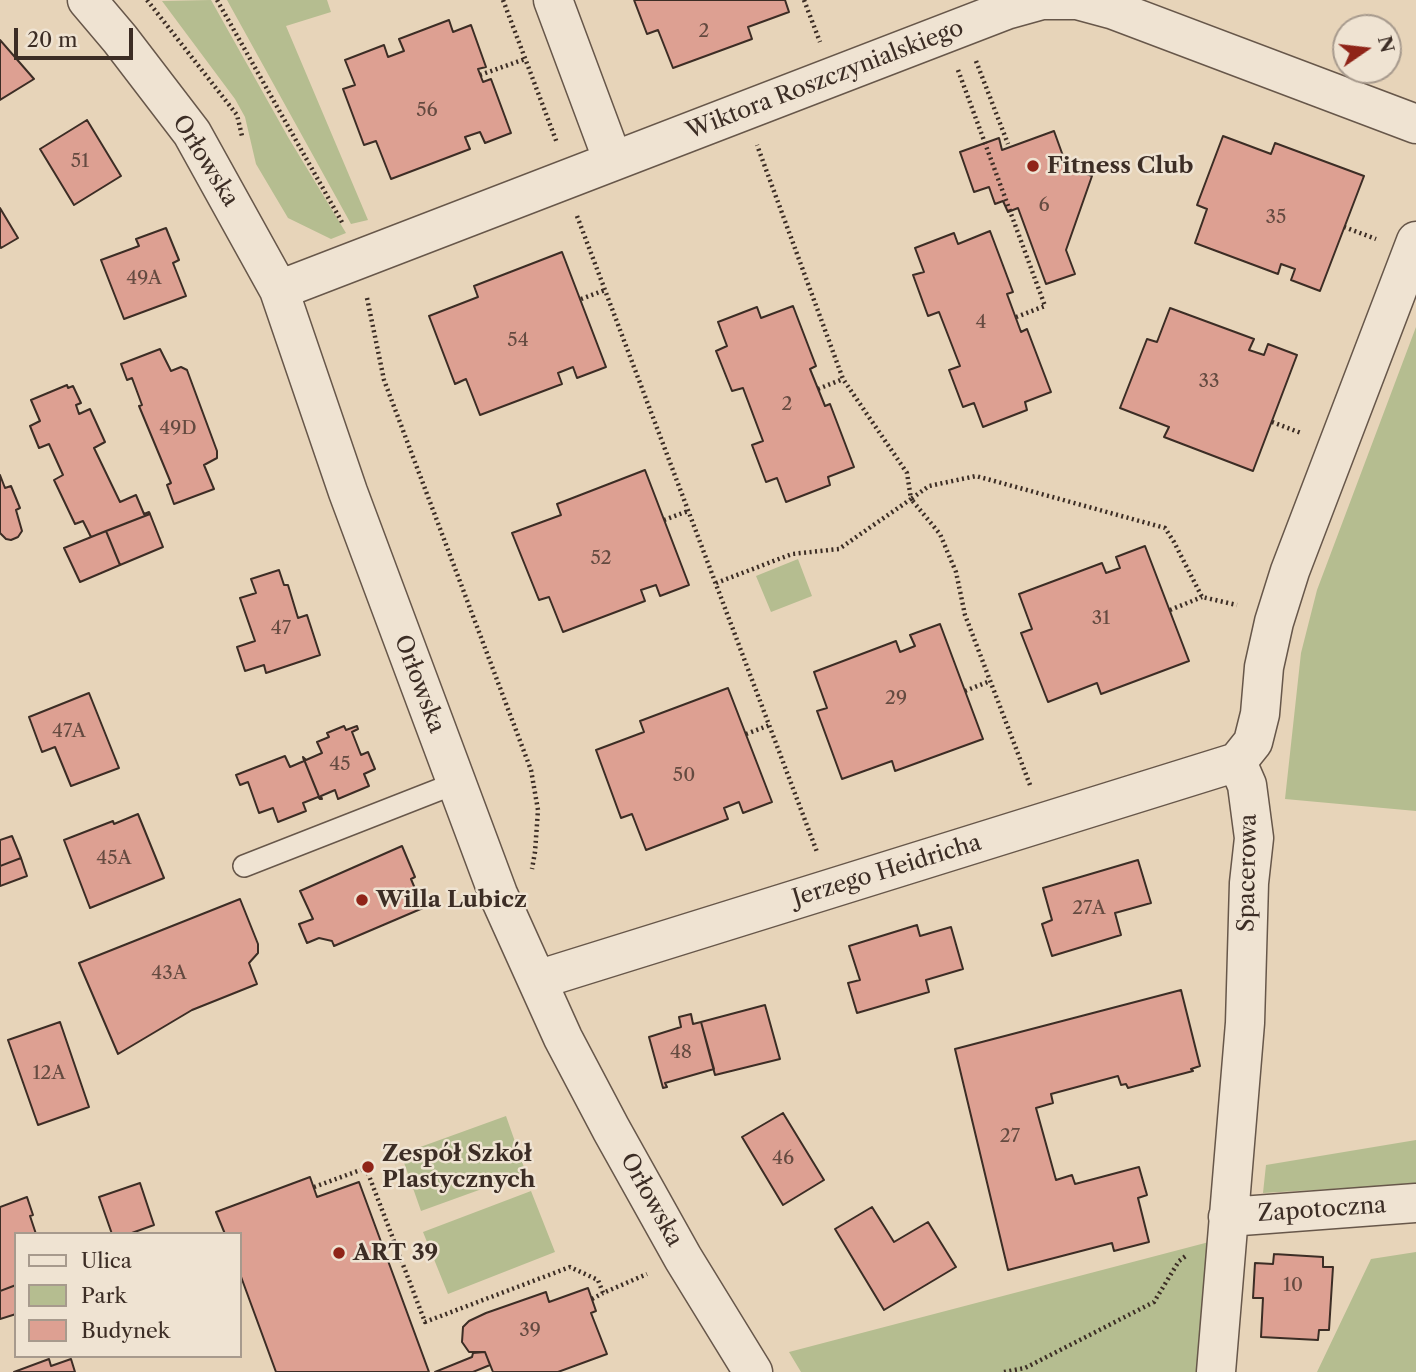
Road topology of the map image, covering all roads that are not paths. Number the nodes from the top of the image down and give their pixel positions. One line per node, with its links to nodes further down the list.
1 (87, 0): 6 (street, Orłowska)
2 (553, 0): 4 (street)
3 (1416, 124): 4 (street, Wiktora Roszczynialskiego)
4 (613, 161): 6 (street, Wiktora Roszczynialskiego)
5 (1416, 241): 7 (street)
6 (279, 290): 8 (street, Orłowska)
7 (1237, 762): 10 (street, Jerzego Heidricha); 12 (street, Spacerowa)
8 (456, 783): 9 (lane); 10 (street, Orłowska)
9 (244, 866)
10 (537, 980): 13 (street, Orłowska)
11 (1416, 1203): 12 (street, Zapotoczna)
12 (1227, 1228): 14 (street, Spacerowa)
13 (753, 1372)
14 (1216, 1372)

